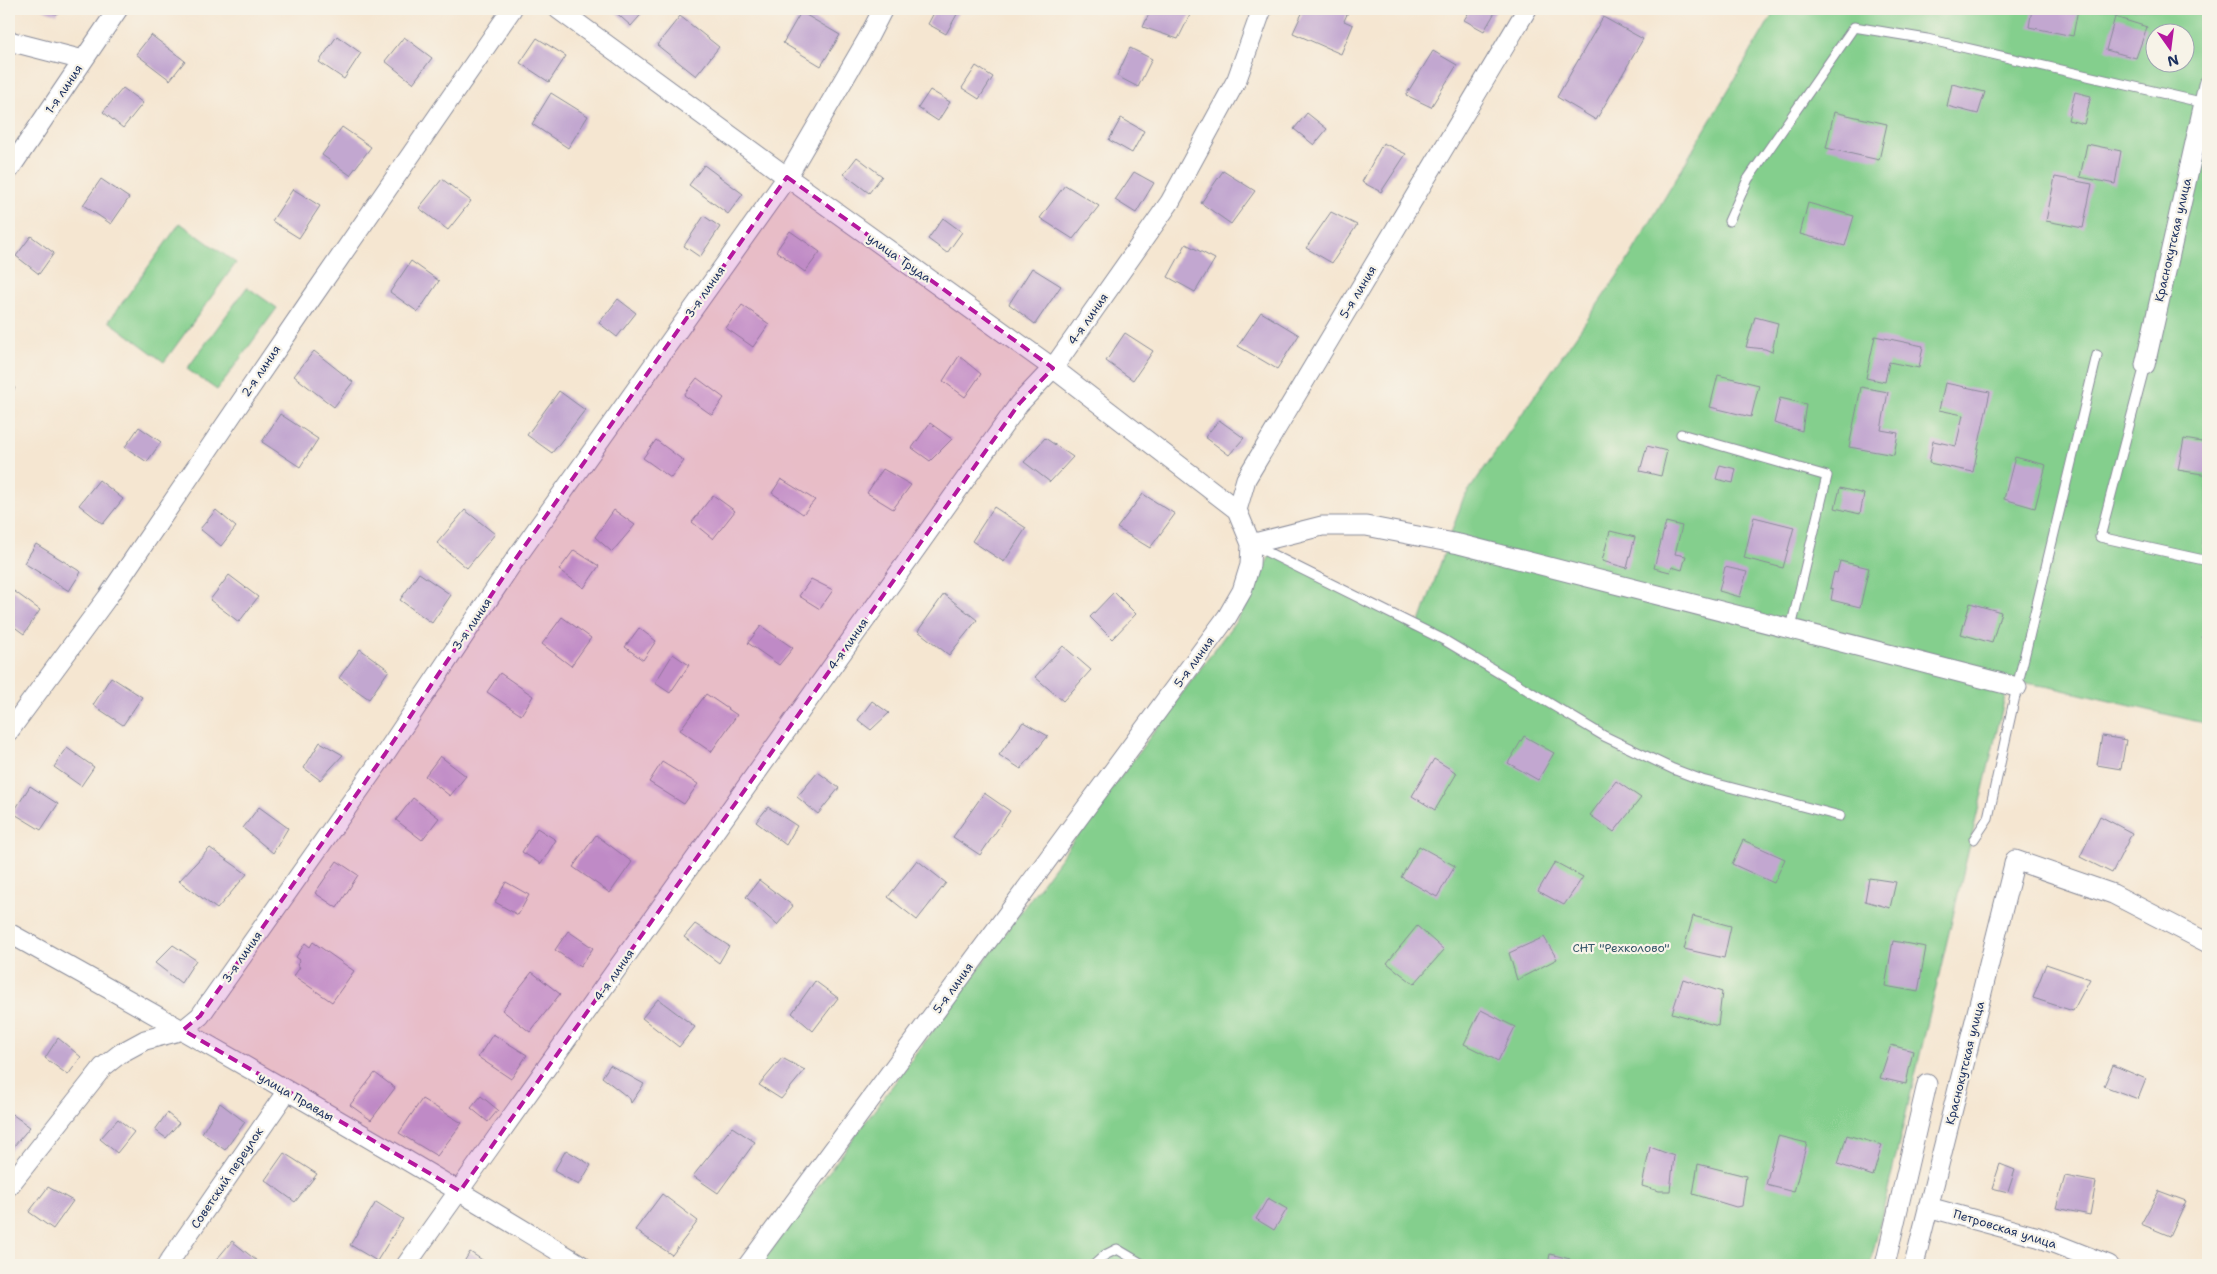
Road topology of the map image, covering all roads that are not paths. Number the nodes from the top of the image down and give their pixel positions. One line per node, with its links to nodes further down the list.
1 (118, 9): 8 (street, 1-я линия)
2 (512, 9): 22 (street, 2-я линия)
3 (558, 9): 11 (street, улица Труда)
4 (883, 9): 11 (street, 3-я линия)
5 (1262, 9): 15 (street, 4-я линия)
6 (1527, 9): 17 (street, 5-я линия)
7 (9, 41): 8 (street)
8 (83, 60): 10 (street, 1-я линия)
9 (2207, 98): 12 (lane); 14 (street, Краснокутская улица)
10 (9, 170)
11 (787, 178): 15 (street, улица Труда); 27 (street, 3-я линия)
12 (1729, 221)
13 (2096, 355): 21 (lane)
14 (2145, 365): 19 (lane)
15 (1053, 368): 17 (street, улица Труда); 31 (street, 4-я линия)
16 (1681, 434): 20 (lane)
17 (1237, 510): 18 (street, 5-я линия)
18 (1250, 544): 20 (street); 23 (lane); 36 (street, 5-я линия)
19 (2208, 561)
20 (1791, 628): 21 (street)
21 (2017, 687): 24 (lane)
22 (9, 731)
23 (1840, 816)
24 (1974, 839)
25 (9, 933): 27 (street, улица Правды)
26 (2208, 944): 32 (street, Краснокутская улица)
27 (183, 1030): 29 (street, улица Правды); 30 (street, 3-я линия)
28 (1927, 1084): 39 (street)
29 (287, 1091): 31 (street, улица Правды); 33 (street, Советский переулок)
30 (9, 1186)
31 (460, 1191): 34 (street, 4-я линия); 35 (street, улица Правды)
32 (1928, 1207): 40 (street, Краснокутская улица); 41 (street, Петровская улица)
33 (167, 1265)
34 (406, 1265)
35 (581, 1265)
36 (748, 1265)
37 (1094, 1265): 38 (lane)
38 (1144, 1265)
39 (1885, 1265)
40 (1914, 1265)
41 (2109, 1265)

